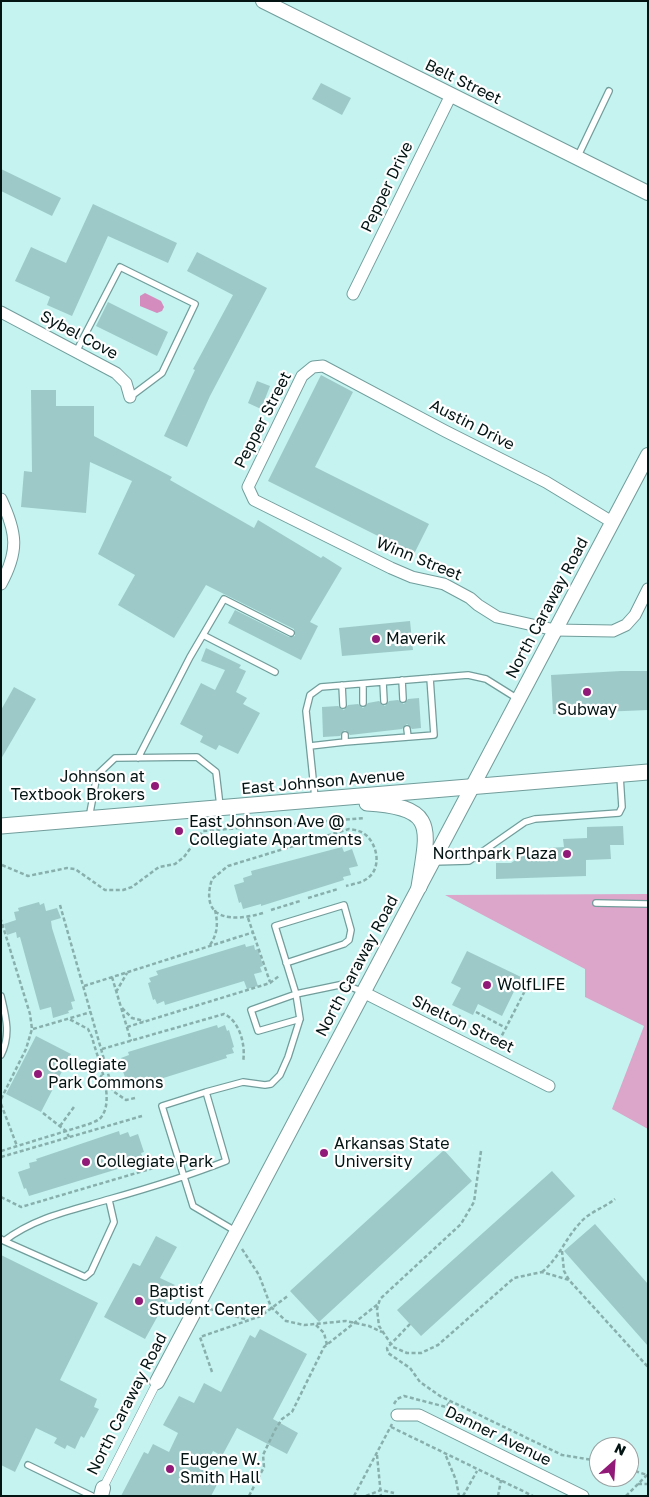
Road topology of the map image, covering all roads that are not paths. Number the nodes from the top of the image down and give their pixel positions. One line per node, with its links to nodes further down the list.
1 (263, 1): 3 (street, Belt Street)
2 (609, 91): 4 (lane)
3 (450, 94): 4 (street, Belt Street); 6 (street, Pepper Drive)
4 (577, 158): 5 (street, Belt Street)
5 (648, 193)
6 (353, 294)
7 (1, 312): 8 (street, Sybel Cove)
8 (76, 352): 10 (street, Sybel Cove); 10 (lane)
9 (313, 367): 12 (street, Pepper Street); 14 (street, Austin Drive)
10 (130, 397)
11 (648, 455): 14 (street, North Caraway Road)
12 (249, 491): 17 (street, Winn Street)
13 (1, 499): 15 (street)
14 (612, 522): 17 (street, North Caraway Road)
15 (1, 584)
16 (648, 589): 17 (street, Winn Street)
17 (555, 630): 27 (street, North Caraway Road)
18 (291, 634): 19 (lane)
19 (203, 635): 20 (lane); 36 (lane)
20 (275, 672)
21 (430, 678): 22 (lane); 27 (lane); 33 (lane)
22 (402, 680): 23 (lane); 26 (lane)
23 (383, 682): 24 (lane); 28 (lane)
24 (363, 684): 25 (lane); 29 (lane)
25 (342, 685): 30 (lane); 35 (lane)
26 (403, 699)
27 (518, 699): 39 (street, North Caraway Road)
28 (384, 701)
29 (363, 703)
30 (343, 705)
31 (407, 729): 33 (lane)
32 (387, 731): 34 (lane)
33 (408, 737): 34 (lane)
34 (388, 738): 35 (lane)
35 (310, 746): 40 (lane)
36 (138, 758): 41 (lane); 42 (lane)
37 (648, 772): 38 (main road, East Johnson Avenue)
38 (620, 774): 39 (main road, East Johnson Avenue); 44 (lane)
39 (473, 786): 40 (main road, East Johnson Avenue); 44 (street, North Caraway Road)
40 (315, 800): 41 (main road, East Johnson Avenue); 45 (main road)
41 (220, 809): 42 (main road, East Johnson Avenue)
42 (89, 820): 43 (main road, East Johnson Avenue)
43 (1, 826)
44 (432, 862): 45 (street, North Caraway Road)
45 (419, 887): 49 (street, North Caraway Road)
46 (596, 903): 47 (lane)
47 (648, 904)
48 (286, 963): 48 (lane); 50 (lane)
49 (362, 992): 50 (lane); 54 (street, Shelton Street); 58 (street, North Caraway Road)
50 (296, 994): 52 (lane); 52 (lane)
51 (1, 996): 53 (lane)
52 (300, 1019): 55 (lane)
53 (1, 1055)
54 (549, 1086)
55 (206, 1092): 56 (lane); 56 (lane)
56 (183, 1178): 57 (lane); 58 (lane)
57 (109, 1200): 59 (lane); 59 (lane)
58 (237, 1232): 60 (street, North Caraway Road)
59 (3, 1240)
60 (158, 1382): 63 (street, North Caraway Road)
61 (397, 1415): 64 (street, Danner Avenue)
62 (28, 1465): 63 (lane)
63 (98, 1493)
64 (583, 1496)

